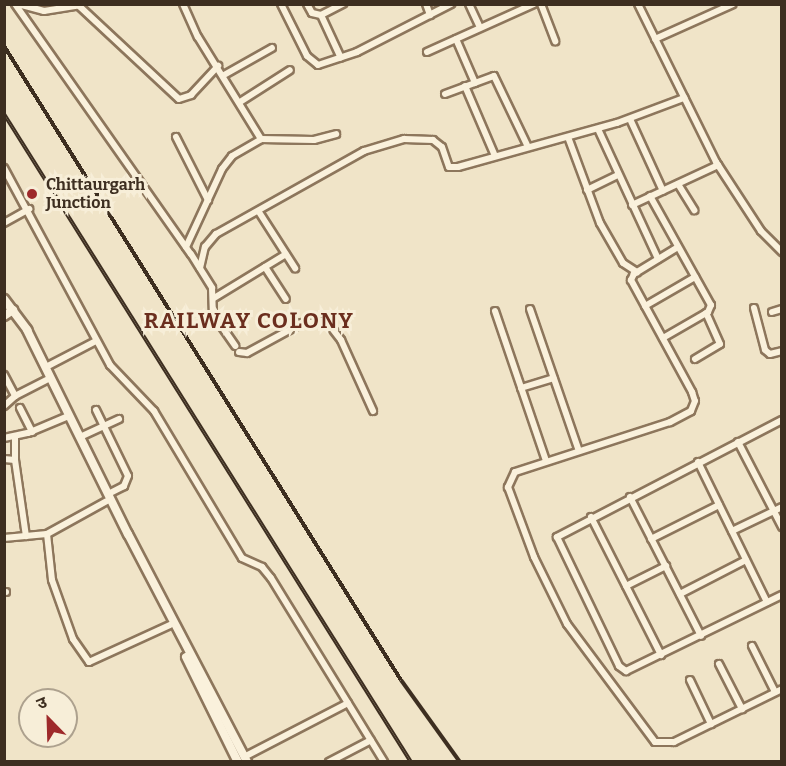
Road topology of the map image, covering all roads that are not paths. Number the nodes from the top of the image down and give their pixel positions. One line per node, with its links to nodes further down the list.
1 (17, 4): 13 (street); 52 (street)
2 (183, 4): 23 (street)
3 (281, 4): 22 (street)
4 (307, 4): 14 (street)
5 (343, 4): 14 (street)
6 (426, 4): 15 (street)
7 (451, 4): 15 (street)
8 (469, 4): 16 (street)
9 (534, 4): 16 (street)
10 (541, 4): 19 (street)
11 (638, 4): 18 (street)
12 (733, 4): 18 (street)
13 (79, 5): 23 (street)
14 (321, 15): 22 (street)
15 (430, 15): 22 (street)
16 (480, 28): 17 (street)
17 (456, 39): 21 (street); 26 (street)
18 (655, 39): 29 (street)
19 (555, 41)
20 (272, 48): 25 (street)
21 (427, 52)
22 (341, 58)
23 (218, 66): 25 (street)
24 (290, 70): 30 (street)
25 (224, 75): 30 (street)
26 (475, 83): 27 (street); 37 (street)
27 (465, 86): 28 (street); 38 (street)
28 (445, 94)
29 (684, 98): 31 (street); 39 (street)
30 (240, 102): 36 (street)
31 (630, 119): 32 (street); 44 (street)
32 (598, 129): 35 (street); 41 (street)
33 (336, 134): 36 (street)
34 (176, 137): 46 (street)
35 (568, 137): 37 (street); 43 (street)
36 (261, 139): 46 (street)
37 (527, 145): 38 (street)
38 (495, 156): 50 (street)
39 (718, 165): 42 (street); 54 (street)
40 (4, 168): 48 (street)
41 (618, 175): 43 (street); 47 (street)
42 (678, 184): 44 (street); 49 (street)
43 (586, 190): 60 (street)
44 (663, 190): 45 (street)
45 (650, 196): 47 (street); 53 (street)
46 (208, 200): 52 (street)
47 (632, 205): 56 (street)
48 (28, 209): 51 (street); 74 (street)
49 (694, 210)
50 (259, 212): 55 (street); 58 (street)
51 (4, 223)
52 (186, 247): 58 (street)
53 (678, 247): 56 (street); 61 (street)
54 (782, 252)
55 (286, 254): 57 (street); 59 (street)
56 (658, 259): 60 (street)
57 (265, 267): 62 (street); 64 (street)
58 (200, 268): 62 (street)
59 (295, 268)
60 (637, 272): 65 (street)
61 (695, 277): 65 (street); 72 (street)
62 (214, 298): 86 (street)
63 (4, 299): 70 (main road)
64 (286, 299)
65 (645, 306): 73 (street)
66 (754, 308): 75 (street)
67 (530, 309): 79 (street)
68 (782, 309): 71 (street)
69 (495, 311): 81 (street)
70 (7, 312): 77 (main road); 80 (main road)
71 (771, 312)
72 (706, 313): 73 (street); 76 (street)
73 (663, 338): 96 (street)
74 (96, 341): 77 (street); 126 (street)
75 (782, 351)
76 (695, 358)
77 (46, 368): 93 (main road)
78 (4, 375): 82 (street)
79 (554, 378): 81 (street); 96 (street)
80 (47, 380): 82 (street); 87 (main road)
81 (521, 388): 99 (street)
82 (15, 396): 83 (street)
83 (4, 406)
84 (20, 408): 91 (street)
85 (96, 410): 90 (street)
86 (373, 411)
87 (66, 417): 91 (street); 102 (main road)
88 (119, 419): 90 (street)
89 (782, 420): 95 (street)
90 (104, 427): 93 (street); 102 (street)
91 (32, 432): 92 (street)
92 (15, 437): 94 (street); 98 (street)
93 (80, 437): 102 (main road)
94 (4, 438)
95 (738, 442): 100 (street); 105 (street)
96 (579, 451): 99 (street)
97 (4, 459): 98 (street)
98 (15, 460): 110 (street)
99 (546, 462): 128 (street)
100 (698, 462): 101 (street); 103 (street)
101 (630, 497): 106 (street); 112 (street)
102 (108, 498): 109 (street); 119 (main road); 130 (main road)
103 (719, 505): 108 (street); 112 (street)
104 (782, 507): 105 (street)
105 (773, 511): 107 (street); 108 (street)
106 (591, 517): 115 (street); 122 (street)
107 (782, 527)
108 (732, 531): 113 (street)
109 (47, 534): 110 (street); 119 (street)
110 (26, 536): 111 (street)
111 (4, 538)
112 (651, 538): 114 (street)
113 (746, 560): 116 (street); 118 (street)
114 (666, 566): 115 (street); 116 (street)
115 (626, 586): 122 (street)
116 (680, 594): 120 (street)
117 (782, 595): 118 (street)
118 (767, 602): 120 (street)
119 (170, 625): 130 (main road)
120 (701, 636): 122 (street)
121 (752, 646): 125 (street)
122 (661, 656)
123 (719, 664): 127 (street)
124 (690, 680): 128 (street)
125 (778, 691): 127 (street)
126 (348, 703): 129 (street); 130 (street)
127 (742, 709): 128 (street)
128 (711, 724)
129 (371, 741): 131 (street); 132 (street)
130 (243, 760)
131 (330, 762)
132 (384, 762)

